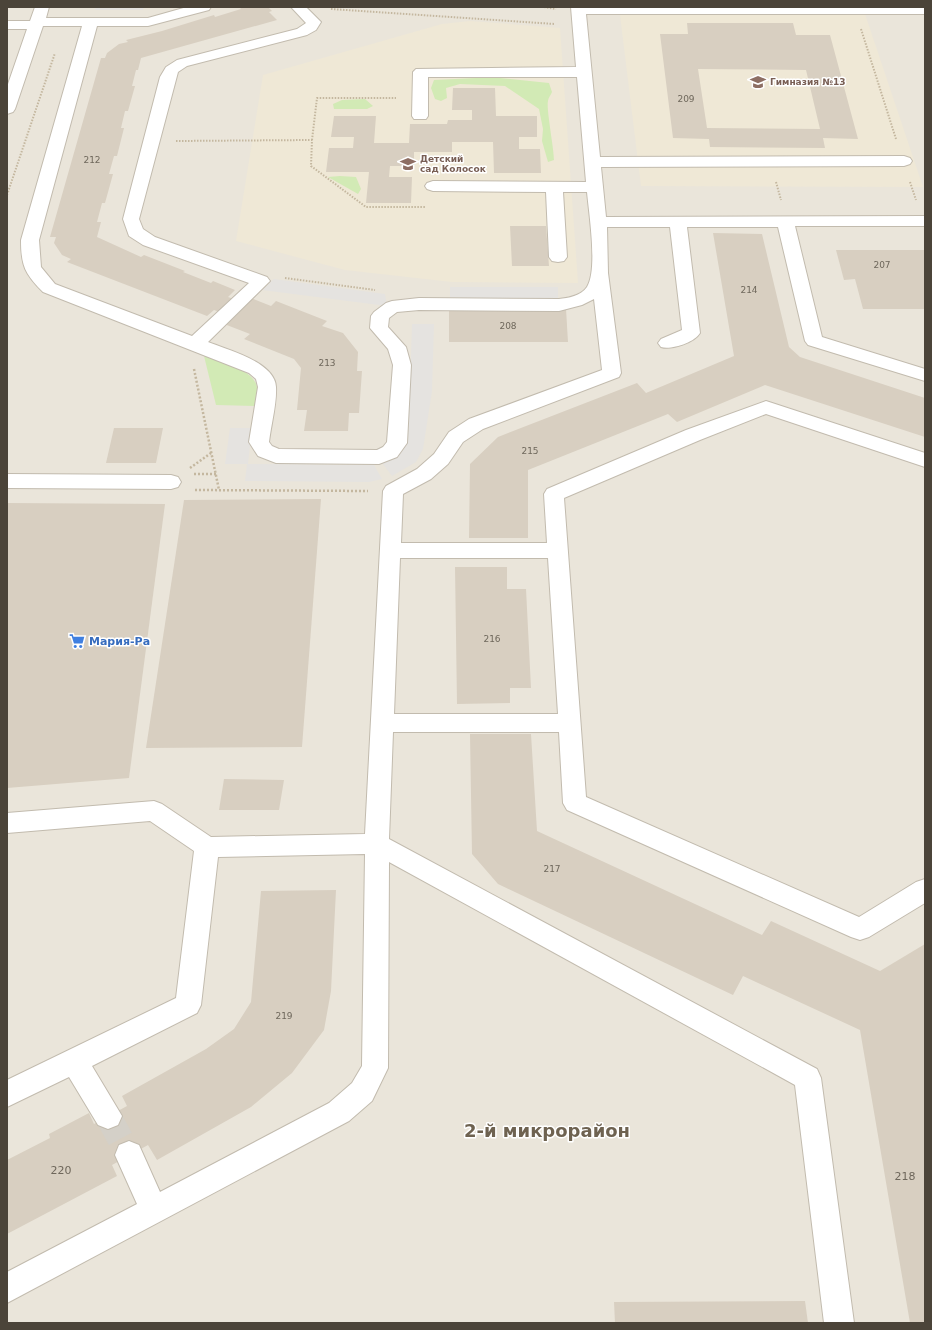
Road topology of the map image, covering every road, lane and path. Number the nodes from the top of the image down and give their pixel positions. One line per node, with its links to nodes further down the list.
1 (42, 7): 11 (street)
2 (204, 7): 10 (street)
3 (298, 7): 18 (street)
4 (324, 8): 8 (path)
5 (644, 8): 6 (street); 8 (street)
6 (855, 10): 7 (street); 19 (path)
7 (925, 10)
8 (579, 14): 13 (street)
9 (66, 22): 10 (street); 11 (street); 25 (path)
10 (91, 22): 35 (street)
11 (37, 23): 12 (street); 15 (street)
12 (7, 25)
13 (584, 72): 14 (street); 20 (street)
14 (421, 98): 16 (street); 17 (path)
15 (7, 109)
16 (420, 116)
17 (312, 140): 18 (path); 22 (path)
18 (152, 142): 32 (street)
19 (904, 161): 21 (street); 27 (path)
20 (592, 162): 21 (street); 23 (street)
21 (772, 162): 26 (path)
22 (433, 186): 24 (street)
23 (594, 186): 24 (street); 28 (street)
24 (554, 187): 30 (street)
25 (7, 194)
26 (785, 221): 27 (street); 29 (street); 36 (street)
27 (924, 221)
28 (598, 222): 29 (street); 31 (street)
29 (678, 222): 34 (street)
30 (558, 257)
31 (600, 273): 35 (street); 43 (street)
32 (261, 281): 33 (path); 35 (street)
33 (375, 290)
34 (667, 343)
35 (195, 344): 37 (path)
36 (925, 375)
37 (211, 452): 39 (path); 40 (path)
38 (925, 460): 44 (street)
39 (216, 474): 40 (path); 42 (path)
40 (176, 478): 41 (street); 42 (path)
41 (7, 481)
42 (219, 490): 43 (path)
43 (393, 491): 45 (street)
44 (558, 550): 45 (street); 47 (street)
45 (391, 551): 46 (street)
46 (383, 723): 47 (street); 49 (street)
47 (569, 723): 51 (street)
48 (7, 823): 50 (street)
49 (377, 844): 50 (street); 56 (street); 58 (street)
50 (207, 847): 52 (street)
51 (925, 890)
52 (75, 1062): 53 (street); 54 (street)
53 (7, 1094)
54 (108, 1116)
55 (129, 1155): 56 (street)
56 (153, 1209): 57 (street)
57 (7, 1288)
58 (839, 1323)

